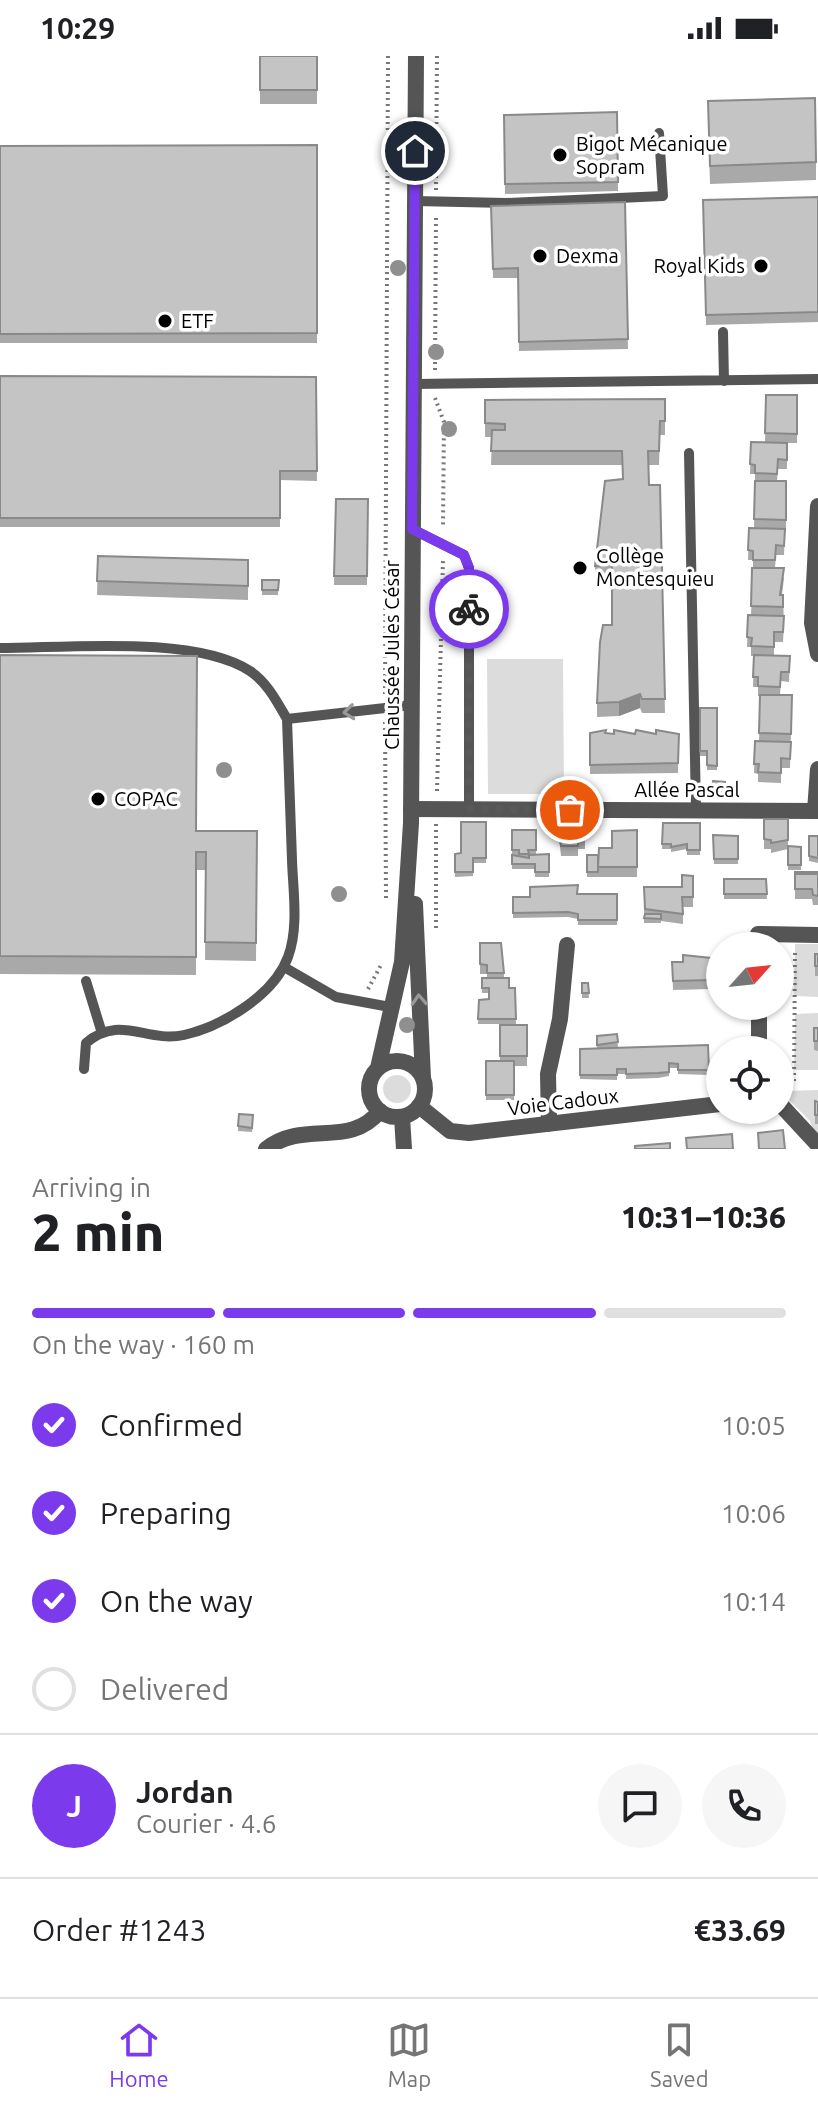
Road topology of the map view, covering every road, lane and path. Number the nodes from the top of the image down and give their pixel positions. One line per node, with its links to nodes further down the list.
1 (388, 56): 19 (path)
2 (416, 56): 5 (street, Chaussée Jules César)
3 (437, 56): 6 (path)
4 (659, 133): 6 (lane)
5 (415, 201): 6 (lane); 10 (street, Chaussée Jules César)
6 (436, 201): 11 (path)
7 (723, 332): 9 (lane)
8 (818, 379): 9 (lane)
9 (724, 381): 11 (lane)
10 (414, 384): 11 (lane); 14 (street, Chaussée Jules César)
11 (435, 384): 15 (path)
12 (689, 453): 24 (lane)
13 (818, 506): 17 (street)
14 (412, 529): 15 (lane); 18 (street, Chaussée Jules César)
15 (443, 545): 22 (path); 23 (lane)
16 (0, 648): 20 (lane)
17 (818, 654)
18 (412, 705): 19 (lane); 26 (street, Chaussée Jules César)
19 (385, 708): 20 (lane, one-way to 20); 28 (path)
20 (287, 719): 34 (lane)
21 (818, 769): 25 (street)
22 (437, 798)
23 (469, 809): 24 (street, Allée Pascal); 26 (street, Allée Pascal)
24 (696, 810): 25 (street, Allée Pascal)
25 (817, 811)
26 (411, 816): 37 (street, Chaussée Jules César); 41 (street, Chaussée Jules César, one-way to 26)
27 (436, 819): 29 (path)
28 (386, 910)
29 (437, 922)
30 (795, 935): 31 (street); 42 (path)
31 (818, 935)
32 (567, 945): 48 (street)
33 (386, 956): 36 (path)
34 (284, 967): 36 (lane); 38 (lane)
35 (86, 981): 38 (lane)
36 (360, 1002): 37 (lane)
37 (390, 1007): 39 (street, Chaussée Jules César)
38 (101, 1030): 40 (lane)
39 (378, 1068): 41 (street); 45 (street)
40 (84, 1069)
41 (423, 1078): 43 (street)
42 (794, 1081)
43 (419, 1106): 46 (street); 48 (street, Voie Cadoux)
44 (706, 1106): 48 (street, Voie Cadoux)
45 (380, 1111): 46 (street); 50 (street)
46 (402, 1117): 51 (street)
47 (794, 1119): 49 (street)
48 (549, 1124)
49 (818, 1145)
50 (266, 1149)
51 (404, 1149)

